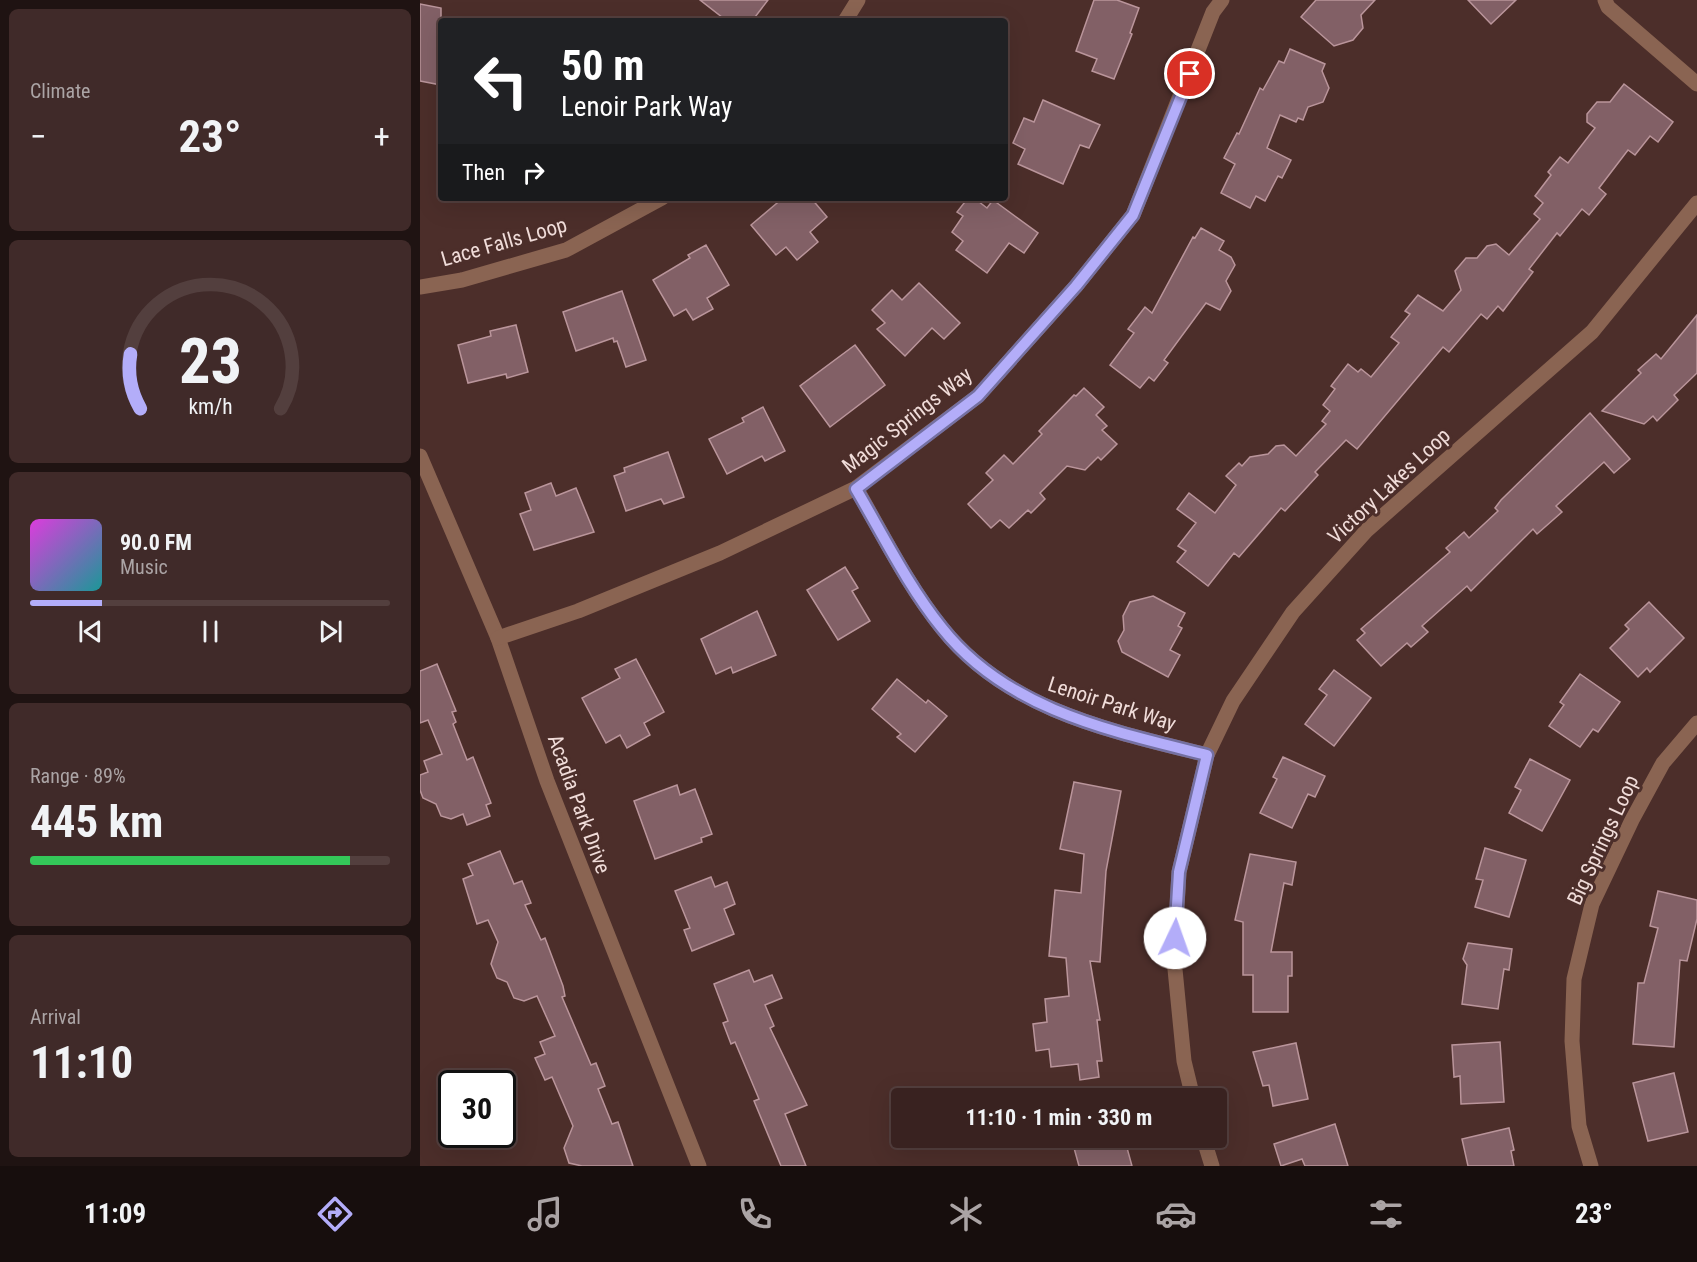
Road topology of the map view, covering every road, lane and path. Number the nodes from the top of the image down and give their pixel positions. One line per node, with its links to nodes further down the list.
1 (858, 0): 4 (street)
2 (1222, 0): 10 (street, Magic Springs Way)
3 (1605, 0): 5 (street)
4 (847, 18)
5 (1697, 84)
6 (656, 201): 8 (street, Lace Falls Loop)
7 (1697, 203): 13 (street, Victory Lakes Loop)
8 (420, 287)
9 (420, 456): 11 (street, Acadia Park Drive)
10 (856, 489): 11 (street, Magic Springs Way); 13 (street, Lenoir Park Way)
11 (498, 638): 16 (street, Acadia Park Drive)
12 (1697, 723): 18 (street, Big Springs Loop)
13 (1207, 755): 14 (street, Victory Lakes Loop)
14 (1191, 1088)
15 (1206, 1148): 17 (street)
16 (699, 1166)
17 (1212, 1166)
18 (1592, 1166)

